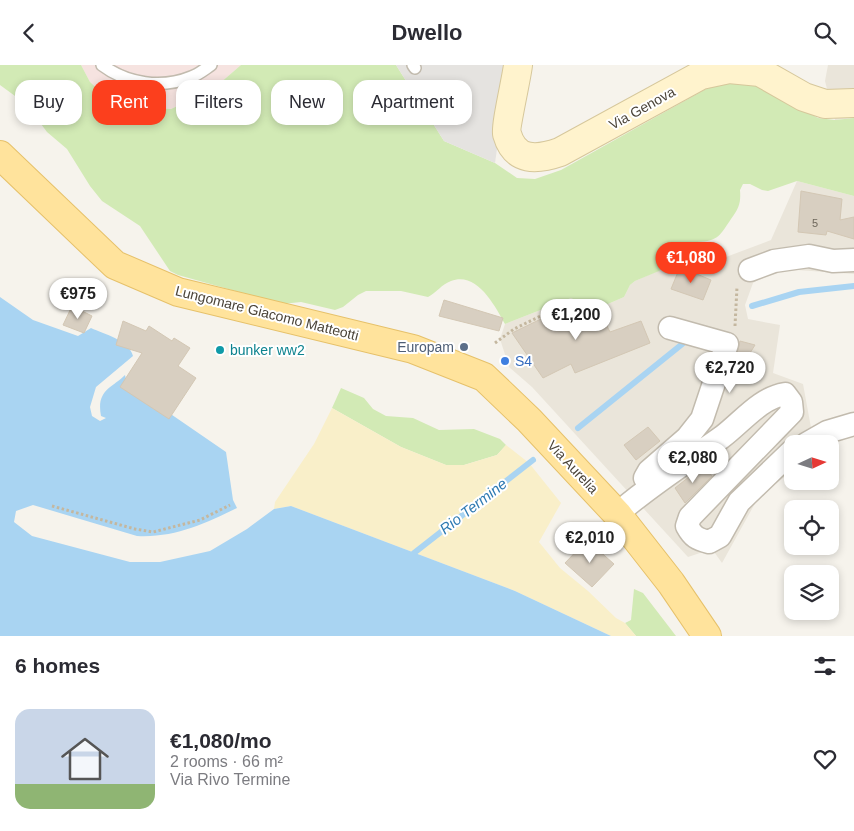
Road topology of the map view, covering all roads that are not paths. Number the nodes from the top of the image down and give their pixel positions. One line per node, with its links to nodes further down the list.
1 (102, 65): 2 (lane)
2 (212, 65)
3 (518, 65): 4 (street, Via Genova)
4 (854, 103)
5 (0, 155): 9 (main road, Lungomare Giacomo Matteotti)
6 (854, 260): 7 (street)
7 (750, 270)
8 (670, 327): 13 (street)
9 (529, 420): 13 (main road, Via Aurelia)
10 (854, 424): 11 (street)
11 (822, 435)
12 (784, 459): 13 (street)
13 (627, 505): 14 (main road, Via Aurelia)
14 (707, 636)

